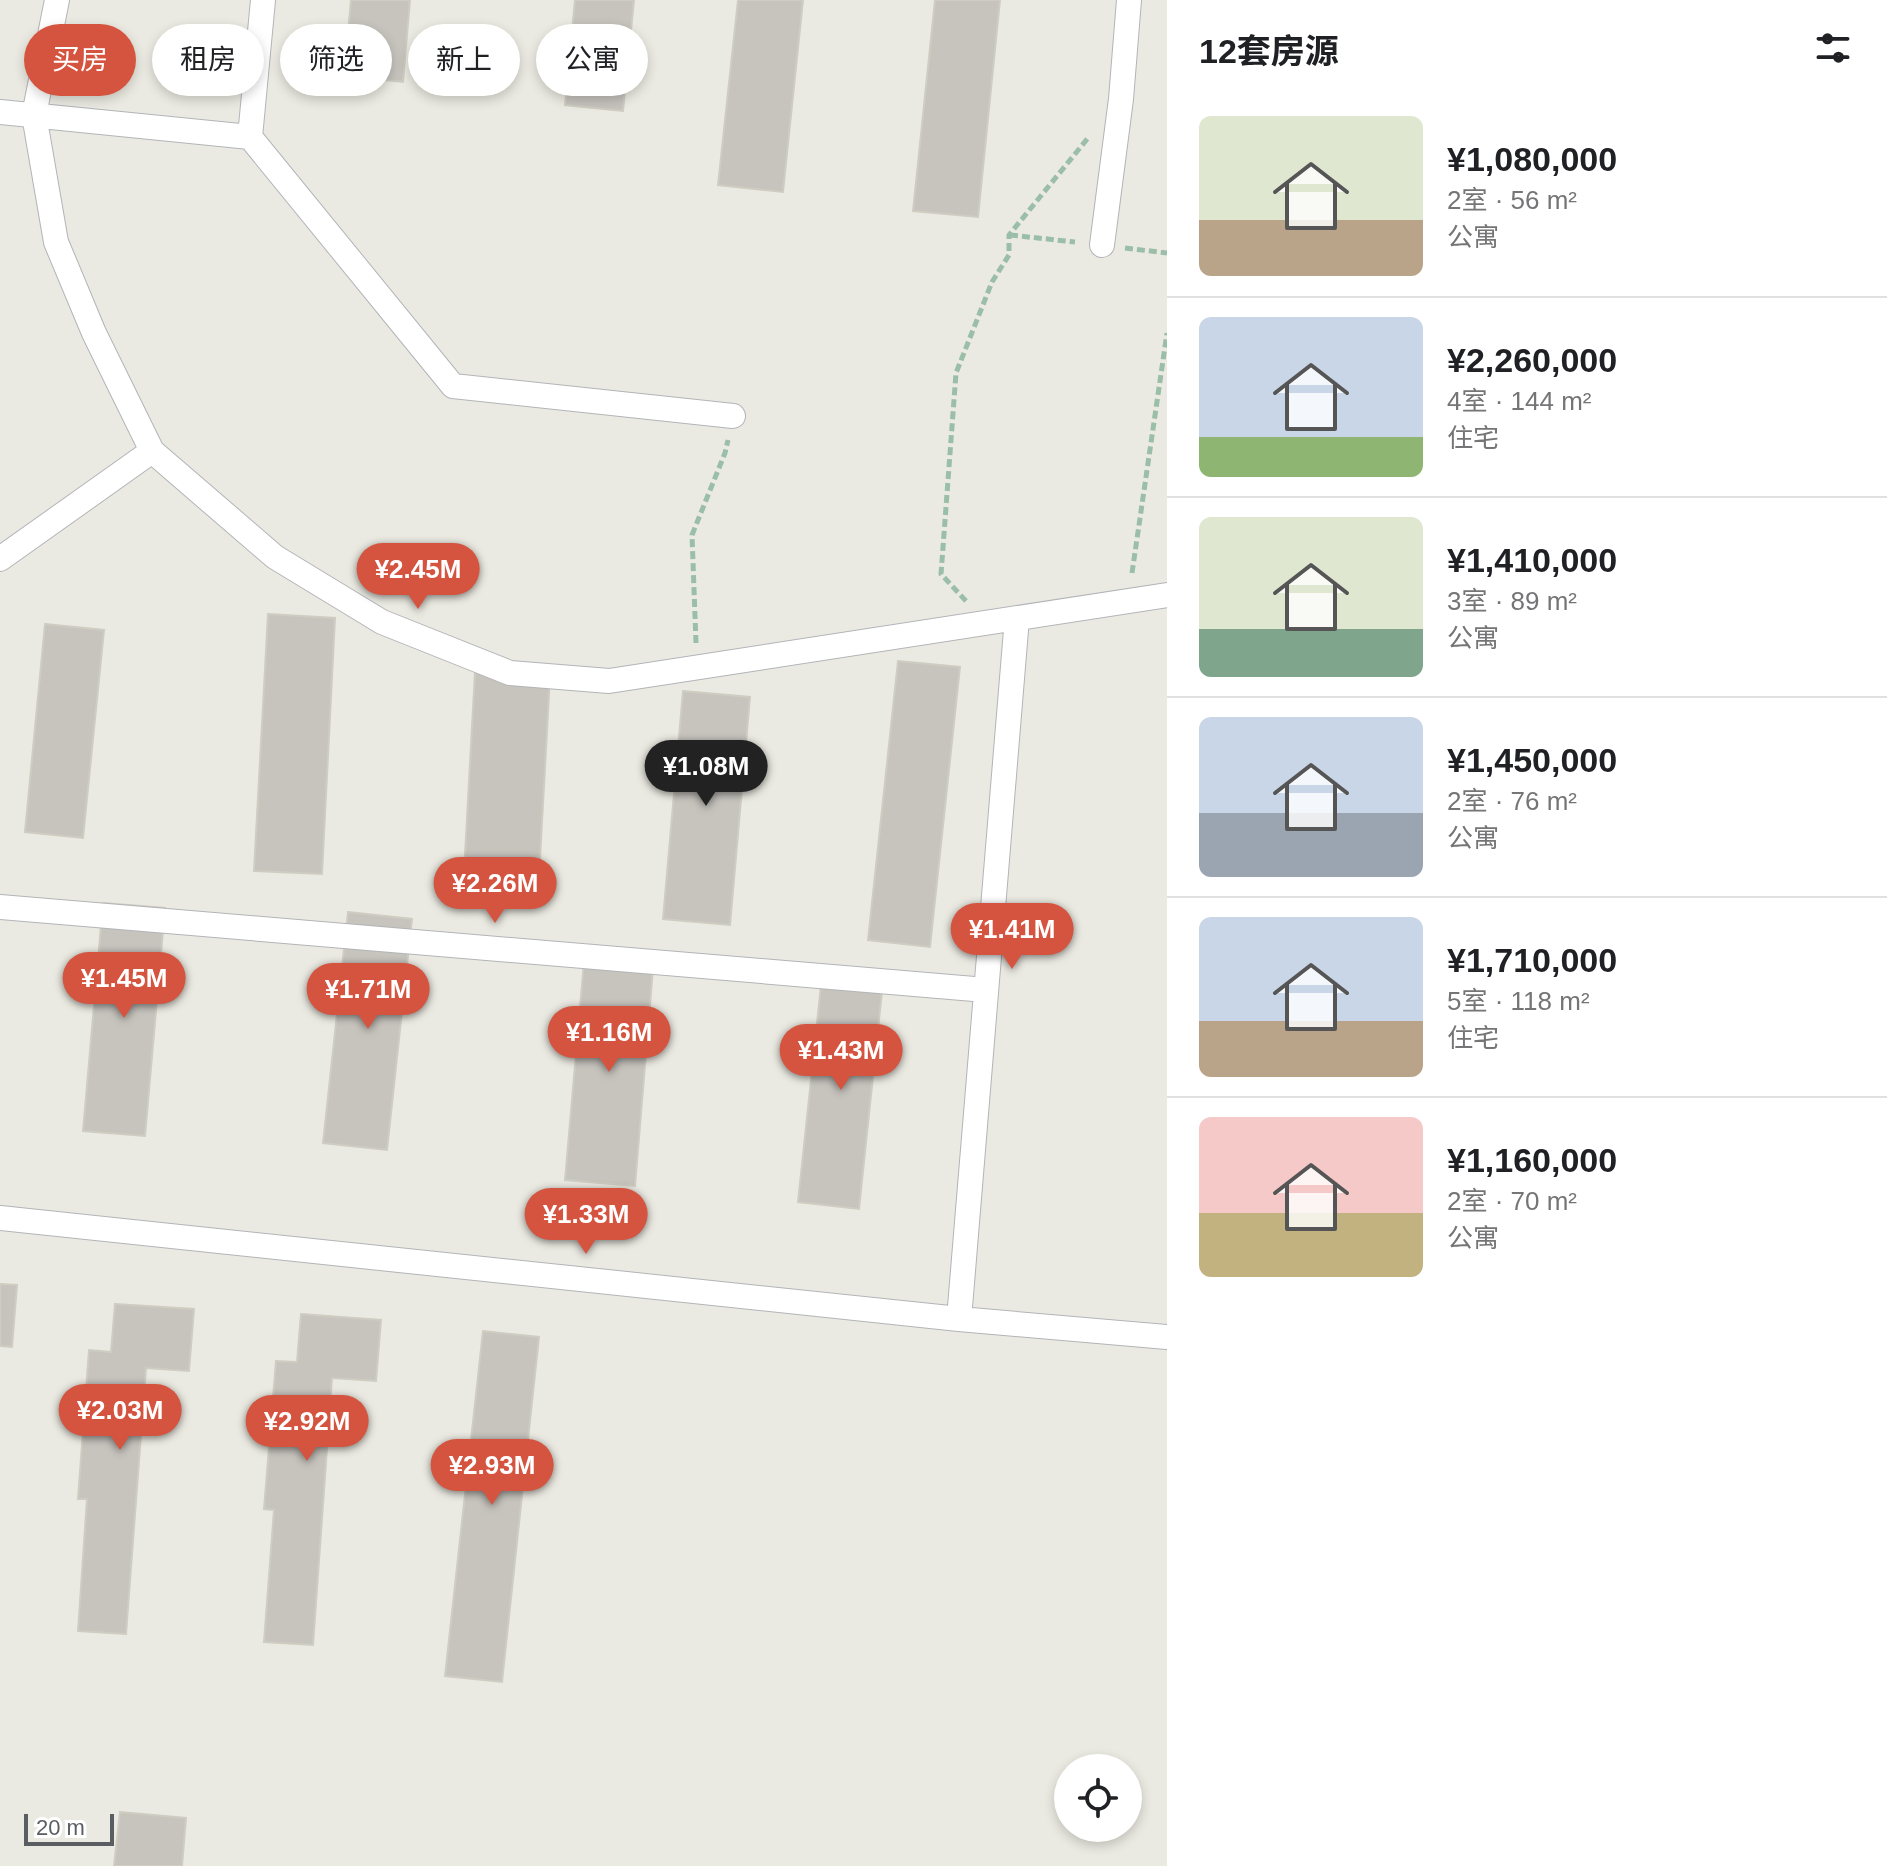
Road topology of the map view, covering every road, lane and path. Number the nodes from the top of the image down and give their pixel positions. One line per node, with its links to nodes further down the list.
1 (57, 0): 5 (street)
2 (263, 0): 7 (street)
3 (1129, 0): 8 (street)
4 (0, 112): 5 (street)
5 (34, 115): 7 (street); 11 (street)
6 (1093, 133): 16 (path)
7 (250, 137): 10 (street)
8 (1102, 245)
9 (1167, 333): 14 (path)
10 (733, 416): 17 (path)
11 (152, 451): 12 (street); 17 (street)
12 (0, 559)
13 (1167, 595): 14 (street)
14 (1128, 600): 15 (street)
15 (1017, 618): 16 (street); 19 (street)
16 (986, 623): 17 (street)
17 (697, 669)
18 (0, 907): 19 (street)
19 (986, 990): 21 (street)
20 (0, 1218): 21 (street)
21 (959, 1319): 22 (street)
22 (1167, 1337)

